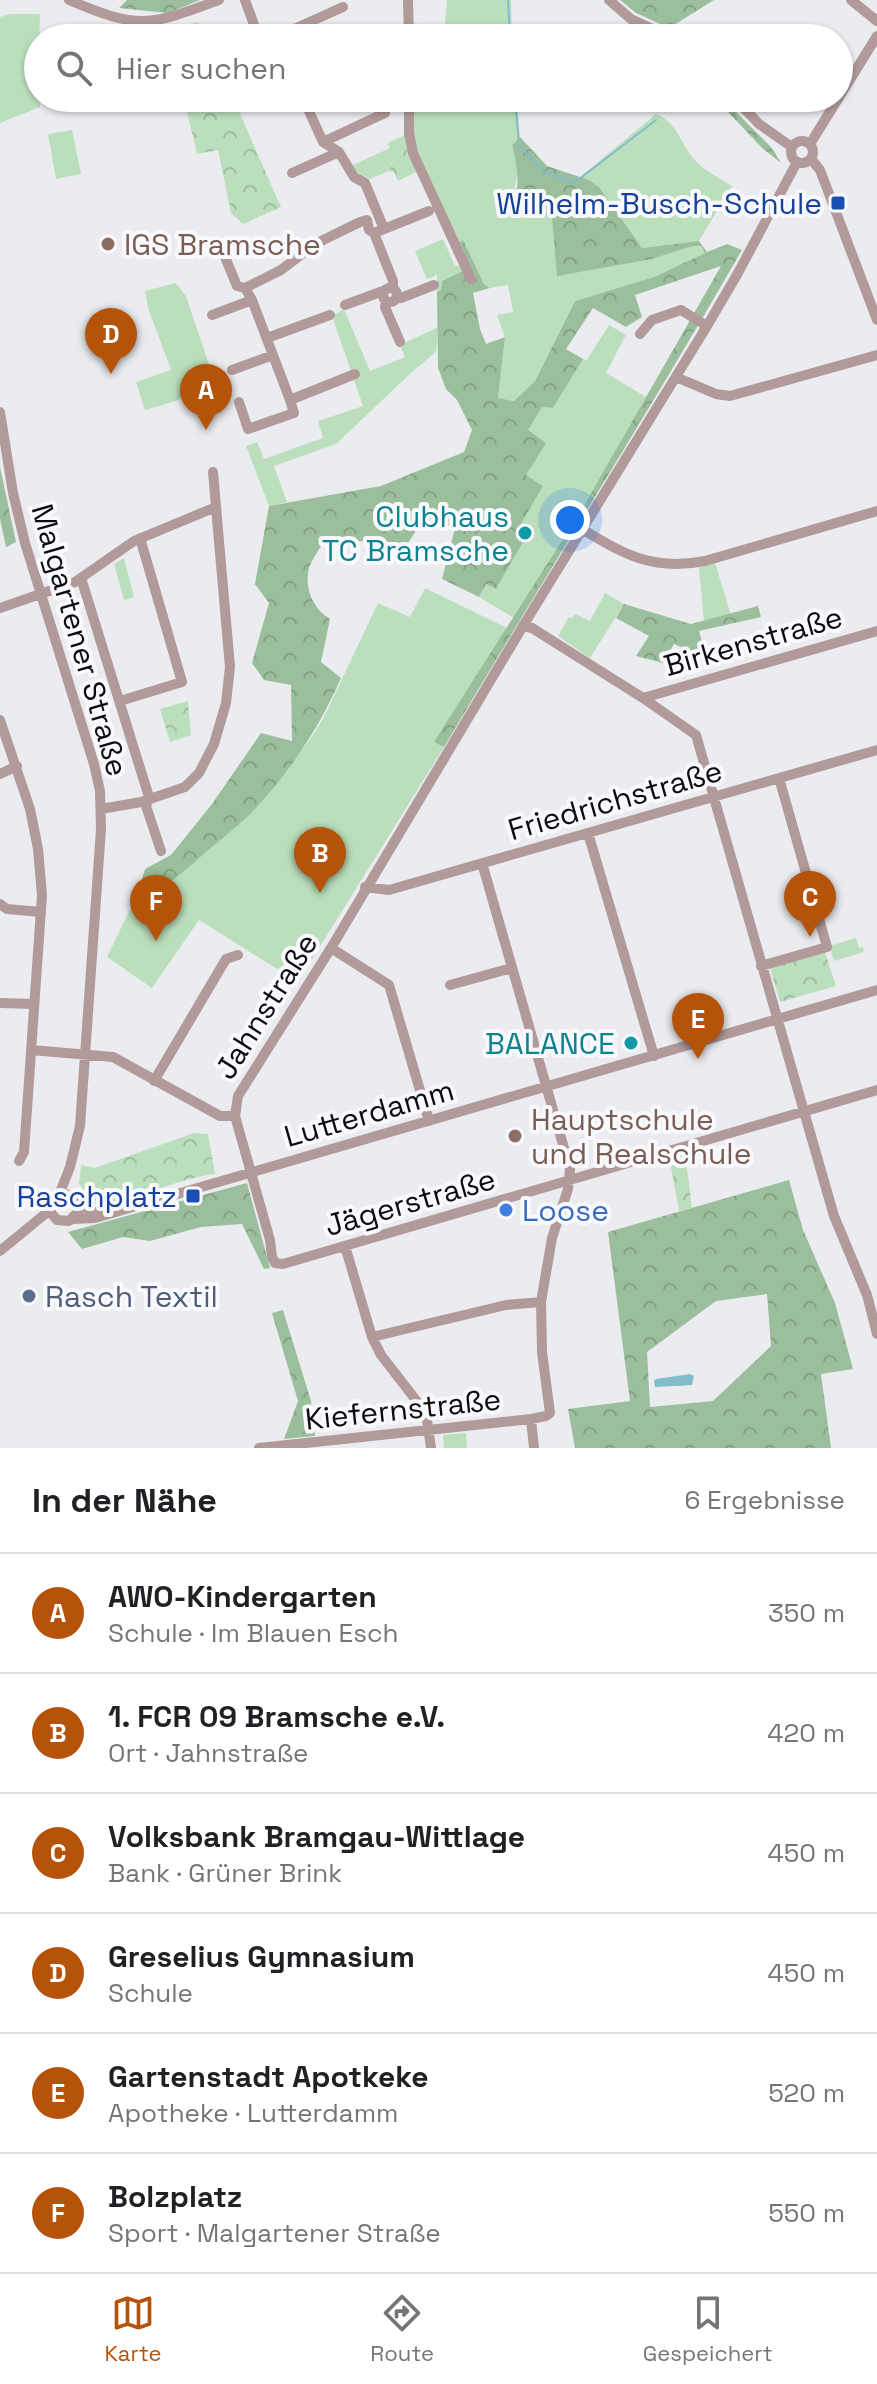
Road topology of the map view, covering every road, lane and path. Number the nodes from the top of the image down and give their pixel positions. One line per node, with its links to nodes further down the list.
1 (69, 0): 2 (street)
2 (219, 0)
3 (245, 0): 9 (street)
4 (408, 0): 11 (street)
5 (609, 0): 12 (street)
6 (851, 0): 8 (street)
7 (343, 7): 10 (street)
8 (877, 21)
9 (254, 24)
10 (305, 24)
11 (409, 24)
12 (642, 24)
13 (877, 36): 14 (street)
14 (853, 75)
15 (309, 112): 20 (street)
16 (409, 112): 31 (street)
17 (747, 112): 22 (street)
18 (830, 112): 21 (street)
19 (385, 113): 20 (street)
20 (323, 142): 23 (street)
21 (810, 144): 22 (street); 24 (street)
22 (792, 147): 25 (street)
23 (339, 152): 26 (street); 28 (street)
24 (811, 159): 25 (street); 39 (street)
25 (797, 162): 40 (street, Jahnstraße)
26 (292, 173)
27 (429, 211): 29 (street)
28 (372, 216): 29 (street); 33 (street)
29 (379, 231): 34 (street)
30 (225, 257): 33 (street)
31 (471, 279)
32 (434, 285): 34 (street)
33 (245, 288): 35 (street)
34 (390, 294): 36 (street); 43 (street)
35 (252, 300): 37 (street); 42 (street)
36 (345, 305)
37 (212, 315)
38 (330, 315): 42 (street)
39 (877, 320)
40 (707, 326): 41 (street); 48 (street, Jahnstraße)
41 (640, 334)
42 (267, 338): 44 (street)
43 (400, 342)
44 (273, 355): 46 (street); 49 (street)
45 (877, 355): 48 (street)
46 (232, 370)
47 (355, 374): 49 (street)
48 (676, 377): 56 (street, Jahnstraße)
49 (290, 400): 50 (street)
50 (239, 402)
51 (0, 412): 52 (street, Malgartener Straße)
52 (2, 436): 59 (street, Malgartener Straße)
53 (213, 472): 54 (street)
54 (216, 507): 57 (street); 70 (street)
55 (877, 511): 56 (street)
56 (582, 529): 61 (street, Jahnstraße)
57 (140, 538): 58 (street); 64 (street)
58 (81, 578): 59 (street); 64 (street)
59 (41, 593): 60 (street); 72 (street, Malgartener Straße)
60 (0, 608)
61 (523, 626): 63 (street); 76 (street, Jahnstraße)
62 (877, 631): 63 (street, Birkenstraße)
63 (643, 698): 71 (street)
64 (120, 701): 70 (street)
65 (0, 720): 67 (street)
66 (877, 750): 69 (street, Friedrichstraße)
67 (17, 766): 68 (street); 78 (street)
68 (0, 774)
69 (779, 778): 71 (street, Friedrichstraße); 81 (street)
70 (149, 797): 72 (street); 74 (street)
71 (713, 797): 73 (street, Friedrichstraße); 81 (street)
72 (101, 809): 89 (street, Malgartener Straße)
73 (588, 833): 75 (street, Friedrichstraße); 90 (street)
74 (161, 851)
75 (482, 863): 76 (street, Friedrichstraße); 82 (street)
76 (365, 887): 79 (street, Jahnstraße)
77 (0, 904): 78 (street)
78 (41, 912): 86 (street)
79 (331, 948): 95 (street, Jahnstraße); 96 (street)
80 (238, 955): 91 (street)
81 (761, 966): 87 (street)
82 (512, 968): 83 (street); 92 (street)
83 (450, 985)
84 (877, 990): 87 (street, Lutterdamm)
85 (0, 1003): 86 (street)
86 (34, 1004): 88 (street)
87 (776, 1020): 90 (street, Lutterdamm); 94 (street)
88 (31, 1050): 89 (street); 97 (street)
89 (86, 1054): 91 (street); 98 (street, Malgartener Straße)
90 (654, 1056): 92 (street, Lutterdamm)
91 (154, 1081): 95 (street)
92 (547, 1087): 96 (street, Lutterdamm); 100 (street)
93 (877, 1090): 94 (street, Jägerstraße)
94 (803, 1113): 100 (street, Jägerstraße); 110 (street)
95 (235, 1116): 99 (street, Jahnstraße)
96 (429, 1121): 99 (street, Lutterdamm)
97 (19, 1161)
98 (70, 1167): 101 (street, Malgartener Straße); 102 (street, Malgartener Straße)
99 (251, 1173): 104 (street, Lutterdamm); 108 (street, Jägerstraße)
100 (570, 1181): 108 (street, Jägerstraße); 111 (street)
101 (59, 1195): 102 (street); 103 (street)
102 (75, 1200): 104 (street); 105 (street)
103 (50, 1210): 106 (street); 107 (street)
104 (105, 1214): 105 (street, Lutterdamm)
105 (73, 1219): 106 (street)
106 (57, 1220): 107 (street)
107 (30, 1229): 109 (street)
108 (345, 1246): 113 (street)
109 (0, 1251)
110 (872, 1293): 112 (street)
111 (541, 1302): 113 (street); 114 (street, Kiefernstraße)
112 (877, 1334)
113 (372, 1337): 115 (street)
114 (531, 1419): 115 (street, Kiefernstraße); 119 (street)
115 (430, 1430): 116 (street, Kiefernstraße); 118 (street)
116 (374, 1442): 117 (street, Kiefernstraße)
117 (259, 1448)
118 (431, 1448)
119 (534, 1448)

